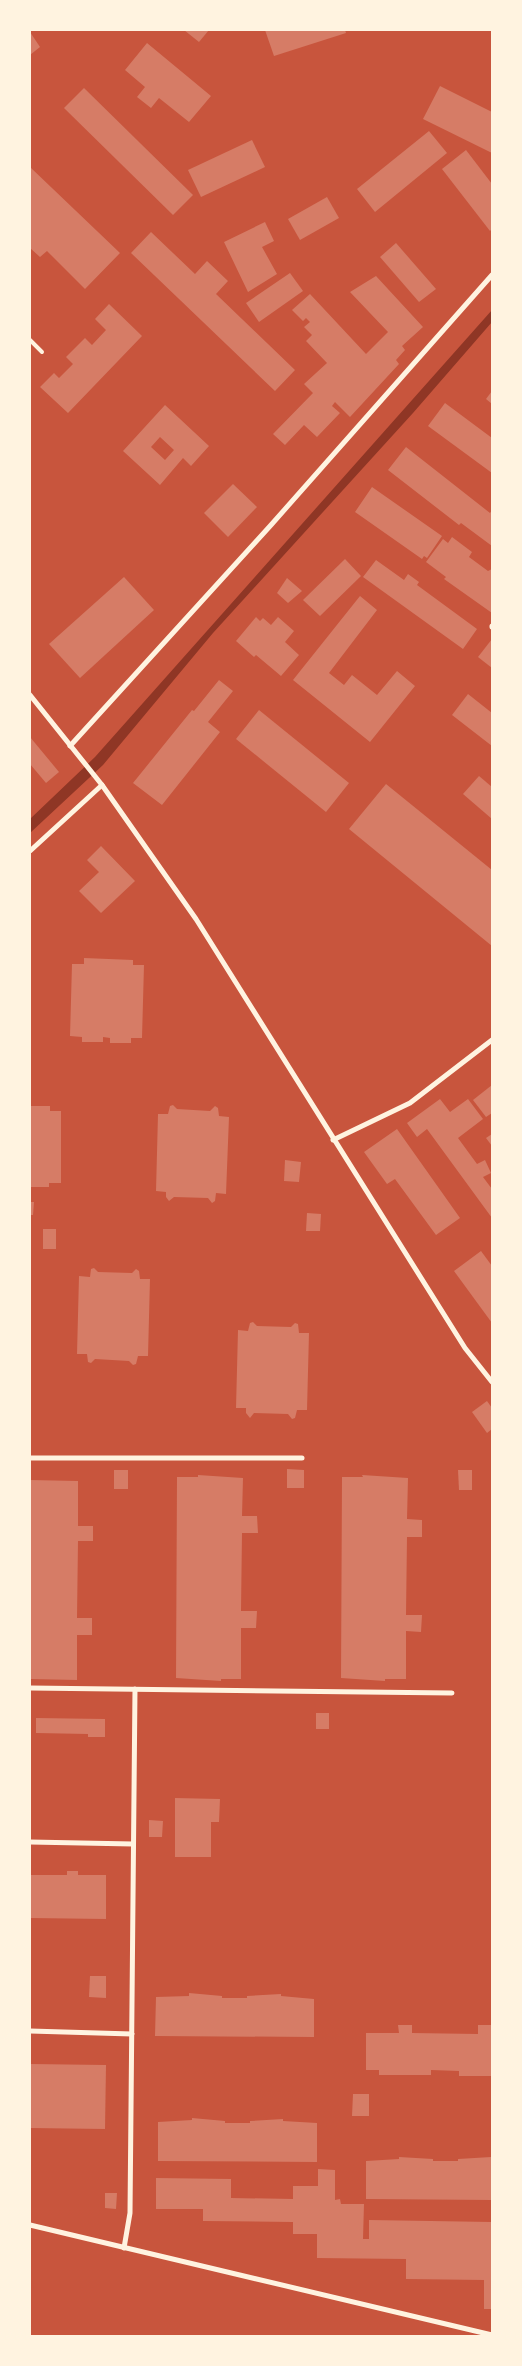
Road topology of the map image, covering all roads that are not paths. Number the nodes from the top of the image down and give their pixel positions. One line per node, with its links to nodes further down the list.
1 (492, 274): 5 (street)
2 (30, 340): 3 (lane)
3 (42, 352)
4 (30, 695): 5 (street)
5 (70, 746): 6 (street)
6 (102, 785): 7 (street); 9 (street)
7 (30, 851)
8 (492, 1040): 9 (street)
9 (333, 1140): 10 (street)
10 (492, 1382)
11 (30, 1458): 12 (street)
12 (302, 1458)
13 (30, 1688): 14 (street)
14 (135, 1689): 15 (street); 17 (street)
15 (452, 1693)
16 (30, 1842): 17 (street)
17 (134, 1844): 19 (street)
18 (30, 2031): 19 (street)
19 (132, 2034): 21 (street)
20 (30, 2225): 21 (street)
21 (124, 2248): 22 (street)
22 (492, 2335)

